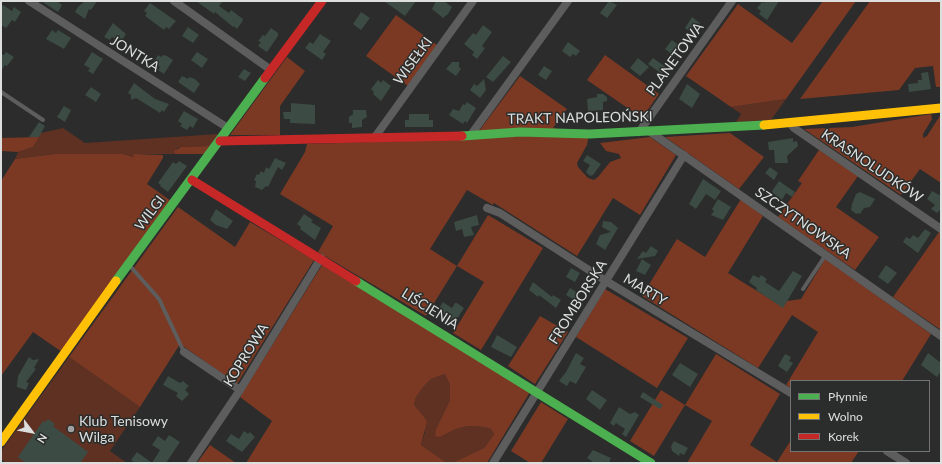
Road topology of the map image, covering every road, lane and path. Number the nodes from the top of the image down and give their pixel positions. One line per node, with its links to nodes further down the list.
1 (29, 1): 12 (street, JONTKA)
2 (174, 1): 7 (street)
3 (322, 1): 7 (street, WILGI)
4 (473, 1): 16 (street, WISEŁKI)
5 (568, 1): 15 (street)
6 (732, 1): 14 (street, PLANETOWA)
7 (271, 70): 12 (street, WILGI)
8 (1, 92): 10 (lane)
9 (941, 108): 11 (street, TRAKT NAPOLEOŃSKI)
10 (43, 120)
11 (790, 123): 13 (street, TRAKT NAPOLEOŃSKI); 21 (street, KRASNOLUDKÓW)
12 (228, 128): 17 (street, WILGI)
13 (649, 131): 14 (street, TRAKT NAPOLEOŃSKI); 18 (street, SZCZYTNOWSKA)
14 (639, 132): 15 (street, TRAKT NAPOLEOŃSKI)
15 (470, 136): 16 (street, TRAKT NAPOLEOŃSKI)
16 (375, 137): 17 (street, TRAKT NAPOLEOŃSKI)
17 (220, 141): 19 (street, WILGI)
18 (684, 155): 22 (street, SZCZYTNOWSKA); 25 (street, FROMBORSKA)
19 (192, 180): 23 (street, LIŚCIENIA); 24 (street, WILGI)
20 (487, 208): 25 (street, MARTY)
21 (941, 229)
22 (826, 256): 26 (lane); 27 (street, SZCZYTNOWSKA)
23 (321, 258): 29 (street, KOPROWA); 31 (street, LIŚCIENIA)
24 (129, 264): 28 (lane); 32 (street, WILGI)
25 (606, 281): 30 (street, MARTY); 31 (street, FROMBORSKA)
26 (803, 289)
27 (941, 336)
28 (184, 352): 29 (street)
29 (240, 390): 34 (street, KOPROWA)
30 (790, 392)
31 (537, 393): 35 (street, FROMBORSKA); 36 (street, LIŚCIENIA)
32 (1, 442)
33 (889, 452): 37 (street)
34 (191, 463)
35 (493, 463)
36 (651, 463)
37 (906, 463)

